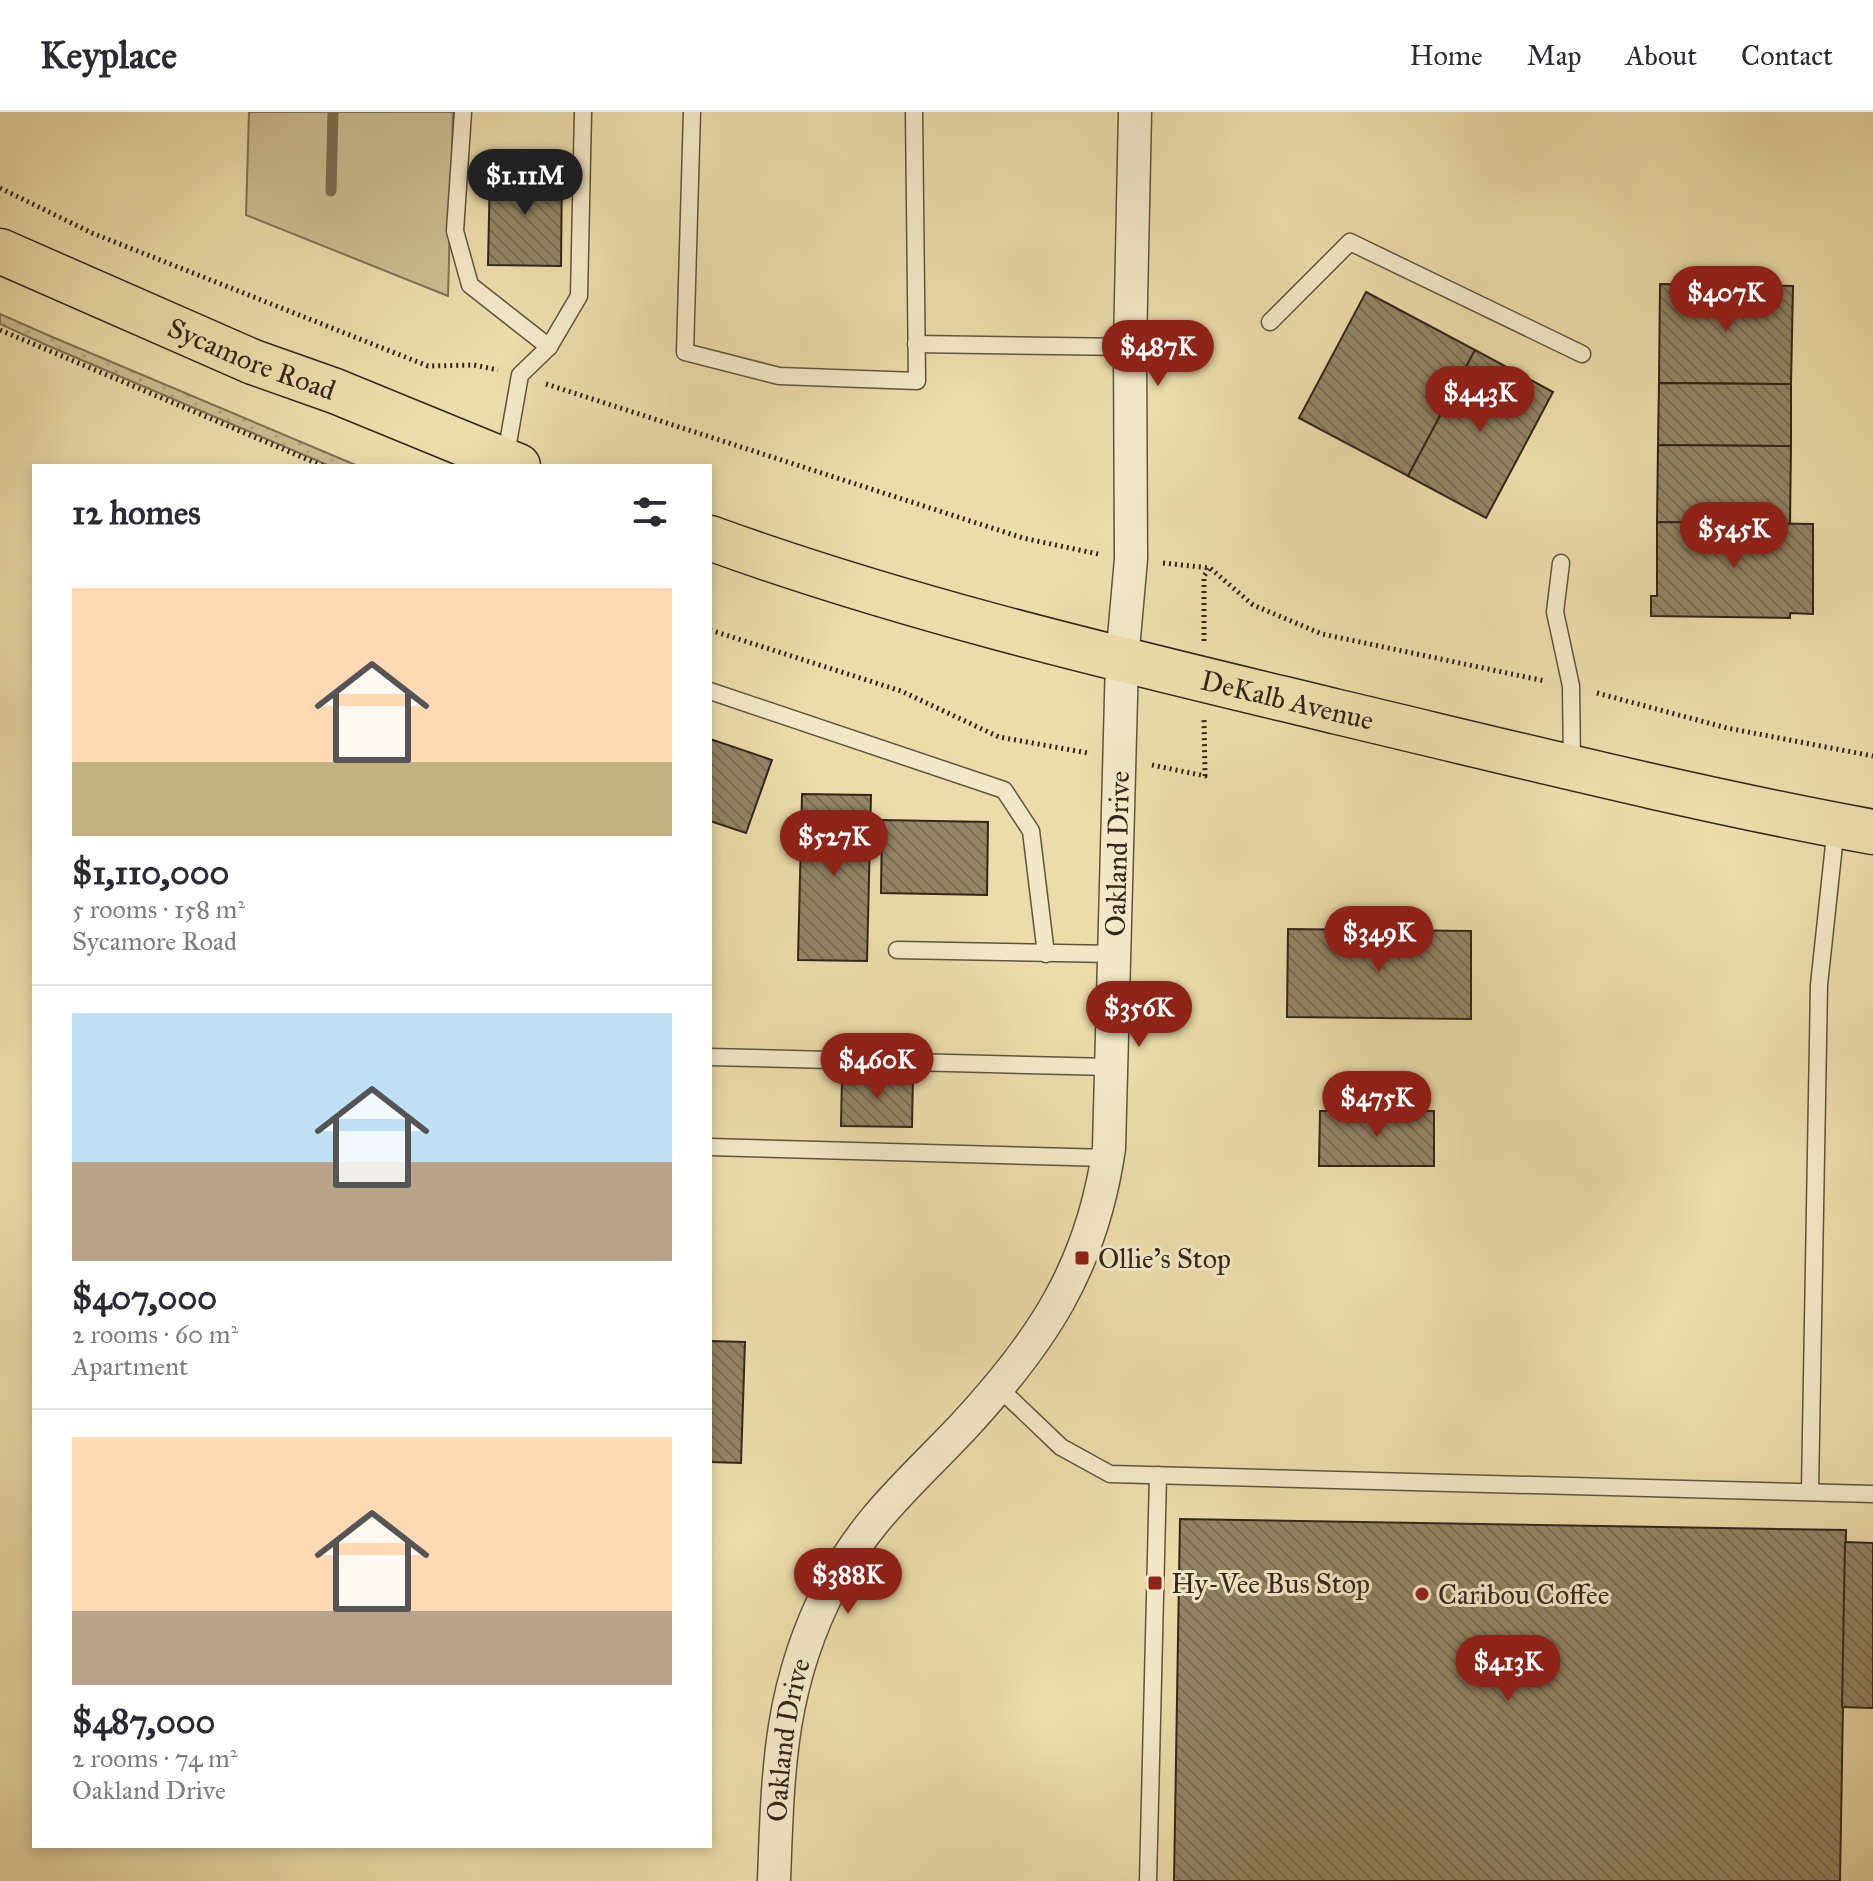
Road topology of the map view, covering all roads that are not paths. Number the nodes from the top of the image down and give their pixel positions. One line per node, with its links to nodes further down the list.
1 (463, 112): 9 (lane)
2 (583, 112): 9 (lane)
3 (692, 112): 8 (lane)
4 (914, 112): 8 (lane)
5 (1135, 112): 10 (street, Oakland Drive)
6 (0, 251): 12 (main road, Sycamore Road)
7 (1270, 322): 11 (lane)
8 (916, 344): 10 (lane)
9 (549, 347): 12 (lane)
10 (1130, 347): 15 (street, Oakland Drive)
11 (1582, 354)
12 (511, 464)
13 (712, 539): 15 (main road, DeKalb Avenue)
14 (1561, 563): 17 (lane)
15 (1122, 660): 17 (main road, DeKalb Avenue); 21 (street, Oakland Drive)
16 (712, 692): 20 (lane)
17 (1573, 768): 18 (main road, DeKalb Avenue)
18 (1855, 829): 28 (lane)
19 (897, 950): 20 (lane)
20 (1046, 954): 21 (lane)
21 (1114, 954): 23 (street, Oakland Drive)
22 (712, 1057): 23 (lane)
23 (1111, 1067): 25 (street, Oakland Drive)
24 (712, 1147): 25 (lane)
25 (1108, 1158): 26 (street, Oakland Drive)
26 (998, 1387): 27 (lane); 30 (street, Oakland Drive)
27 (1158, 1475): 28 (lane); 31 (lane)
28 (1810, 1491): 29 (lane)
29 (1873, 1494)
30 (774, 1881)
31 (1148, 1881)

